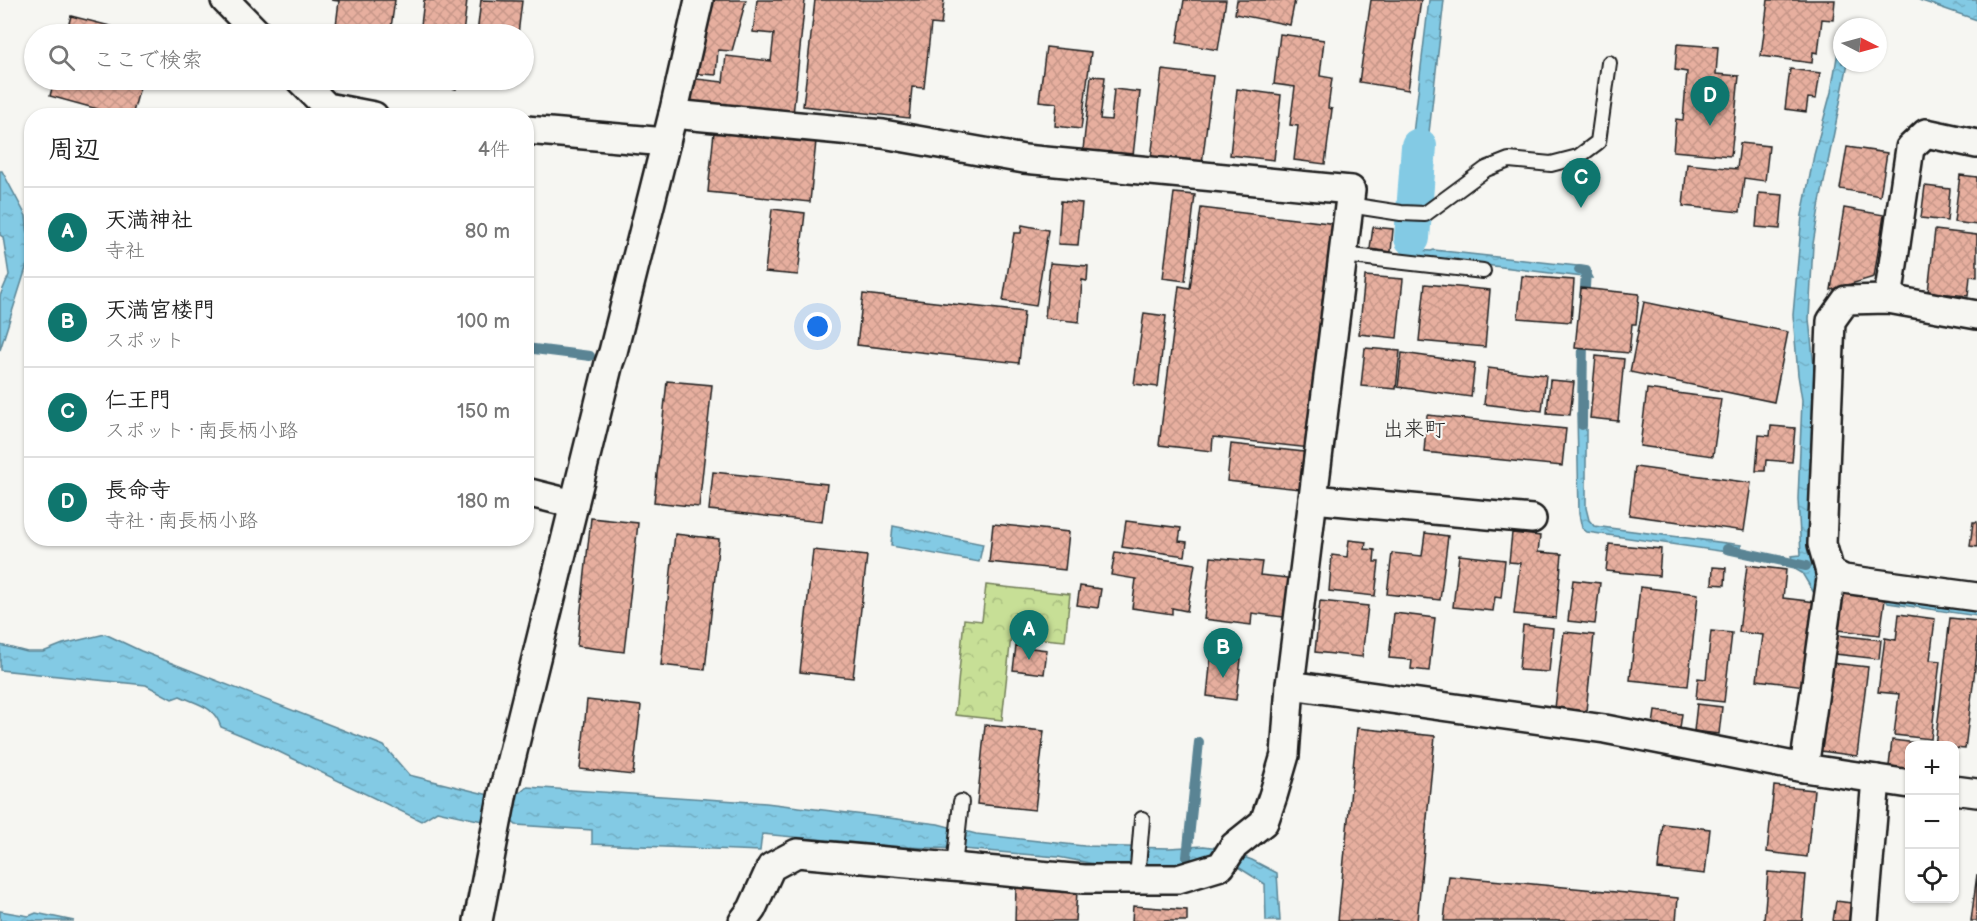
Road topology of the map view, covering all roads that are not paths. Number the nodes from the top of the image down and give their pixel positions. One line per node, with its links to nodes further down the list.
1 (225, 0): 3 (street)
2 (699, 0): 7 (street)
3 (248, 24)
4 (1609, 63): 11 (lane)
5 (310, 90): 6 (street)
6 (332, 108)
7 (673, 114): 9 (street); 11 (street)
8 (534, 131): 9 (street)
9 (666, 142): 18 (street)
10 (1977, 144): 14 (street)
11 (1349, 205): 12 (street)
12 (1343, 255): 13 (lane); 17 (street)
13 (1483, 271)
14 (1888, 298): 15 (street); 20 (street)
15 (1977, 315)
16 (534, 494): 18 (street)
17 (1313, 499): 19 (street); 22 (street)
18 (574, 504): 32 (street)
19 (1532, 519)
20 (1830, 584): 21 (street); 23 (street)
21 (1977, 597)
22 (1290, 685): 23 (street); 31 (street)
23 (1804, 768): 24 (street)
24 (1875, 779): 25 (street); 34 (street)
25 (1905, 783)
26 (1959, 791): 27 (street)
27 (1977, 793)
28 (961, 802): 30 (lane)
29 (1142, 819): 31 (lane)
30 (954, 867): 31 (street); 33 (street)
31 (1137, 879)
32 (478, 921)
33 (743, 921)
34 (1864, 921)

